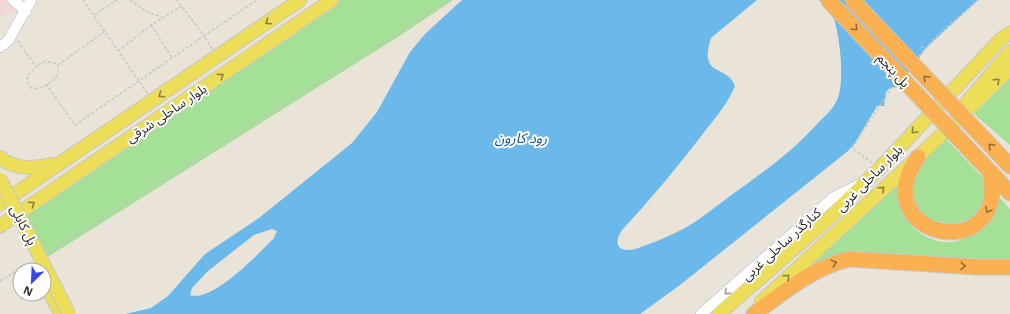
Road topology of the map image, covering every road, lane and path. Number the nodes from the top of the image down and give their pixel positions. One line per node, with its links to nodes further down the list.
1 (13, 0): 14 (street)
2 (32, 0): 14 (street)
3 (83, 0): 15 (path)
4 (116, 0): 15 (path)
5 (130, 0): 16 (path)
6 (177, 0): 13 (path)
7 (257, 0): 21 (path)
8 (300, 0): 27 (main road, بلوار ساحلی شرقی, one-way to 27)
9 (332, 0): 35 (main road, بلوار ساحلی شرقی, one-way to 9)
10 (451, 0): 51 (path)
11 (828, 0): 44 (highway, پل پنجم, one-way to 44, bridge)
12 (852, 0): 42 (highway, پل پنجم, one-way to 12, bridge)
13 (182, 6): 16 (path); 21 (path)
14 (26, 11): 19 (street)
15 (94, 15): 18 (path)
16 (162, 17): 17 (path)
17 (151, 25): 25 (path); 28 (path)
18 (105, 31): 25 (path); 29 (path)
19 (12, 33): 23 (street); 30 (path)
20 (1010, 33): 43 (main road, بلوار ساحلی غربی, one-way to 43)
21 (204, 36): 27 (path); 28 (path)
22 (921, 46): 24 (path)
23 (0, 47)
24 (925, 50)
25 (118, 51): 32 (path)
26 (1010, 52): 37 (main road, بلوار ساحلی غربی)
27 (217, 57): 34 (main road, بلوار ساحلی شرقی)
28 (172, 58): 32 (path)
29 (57, 65): 30 (path); 33 (path)
30 (36, 67): 33 (path)
31 (1010, 69): 37 (main road, بلوار ساحلی غربی, one-way to 31)
32 (139, 81): 33 (path); 36 (path)
33 (46, 84)
34 (176, 85): 35 (main road); 36 (main road, بلوار ساحلی شرقی, one-way to 36)
35 (185, 100): 50 (main road, بلوار ساحلی شرقی, one-way to 35)
36 (152, 101): 41 (main road, بلوار ساحلی شرقی)
37 (936, 140): 39 (main road, بلوار ساحلی غربی)
38 (852, 148): 43 (path)
39 (918, 158): 44 (highway, one-way to 39); 62 (main road, بلوار ساحلی غربی, one-way to 39)
40 (1, 161): 41 (main road)
41 (62, 162): 49 (main road, بلوار ساحلی شرقی)
42 (1010, 166)
43 (879, 169): 46 (main road, بلوار ساحلی غربی)
44 (990, 172): 47 (highway, پل پنجم)
45 (0, 179): 59 (main road, پل کابلی, bridge)
46 (866, 182): 60 (street, کنارگذر ساحلی غربی, one-way to 60); 61 (main road, بلوار ساحلی غربی)
47 (1010, 193)
48 (0, 197): 52 (main road, پل کابلی)
49 (0, 204)
50 (0, 226)
51 (42, 255)
52 (36, 262)
53 (1010, 267): 56 (highway, one-way to 53)
54 (12, 275): 55 (path)
55 (0, 281)
56 (796, 284): 63 (highway); 64 (street)
57 (52, 298): 58 (main road)
58 (60, 314)
59 (69, 314)
60 (701, 314)
61 (719, 314)
62 (748, 314)
63 (754, 314)
64 (764, 314)

